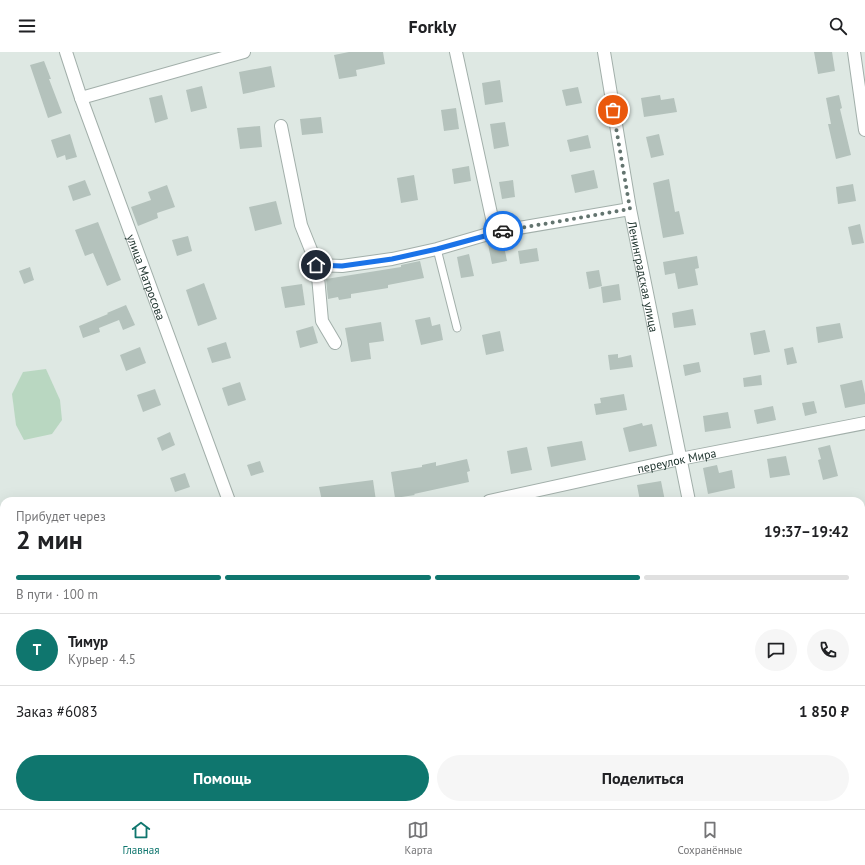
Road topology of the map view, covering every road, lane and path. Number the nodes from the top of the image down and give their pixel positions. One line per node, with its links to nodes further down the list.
1 (66, 52): 6 (street, улица Матросова)
2 (244, 52): 6 (street)
3 (456, 52): 10 (street)
4 (604, 52): 9 (street, Ленинградская улица)
5 (854, 52): 8 (street)
6 (81, 98): 17 (street, улица Матросова)
7 (281, 126): 12 (street)
8 (865, 130)
9 (630, 209): 10 (street); 16 (street, Ленинградская улица)
10 (495, 232): 11 (street)
11 (437, 249): 12 (street); 13 (lane)
12 (316, 265): 14 (street)
13 (457, 328)
14 (334, 343)
15 (865, 424): 16 (street, переулок Мира)
16 (680, 459): 18 (street, переулок Мира); 19 (street, Ленинградская улица)
17 (228, 497)
18 (507, 497)
19 (688, 497)

